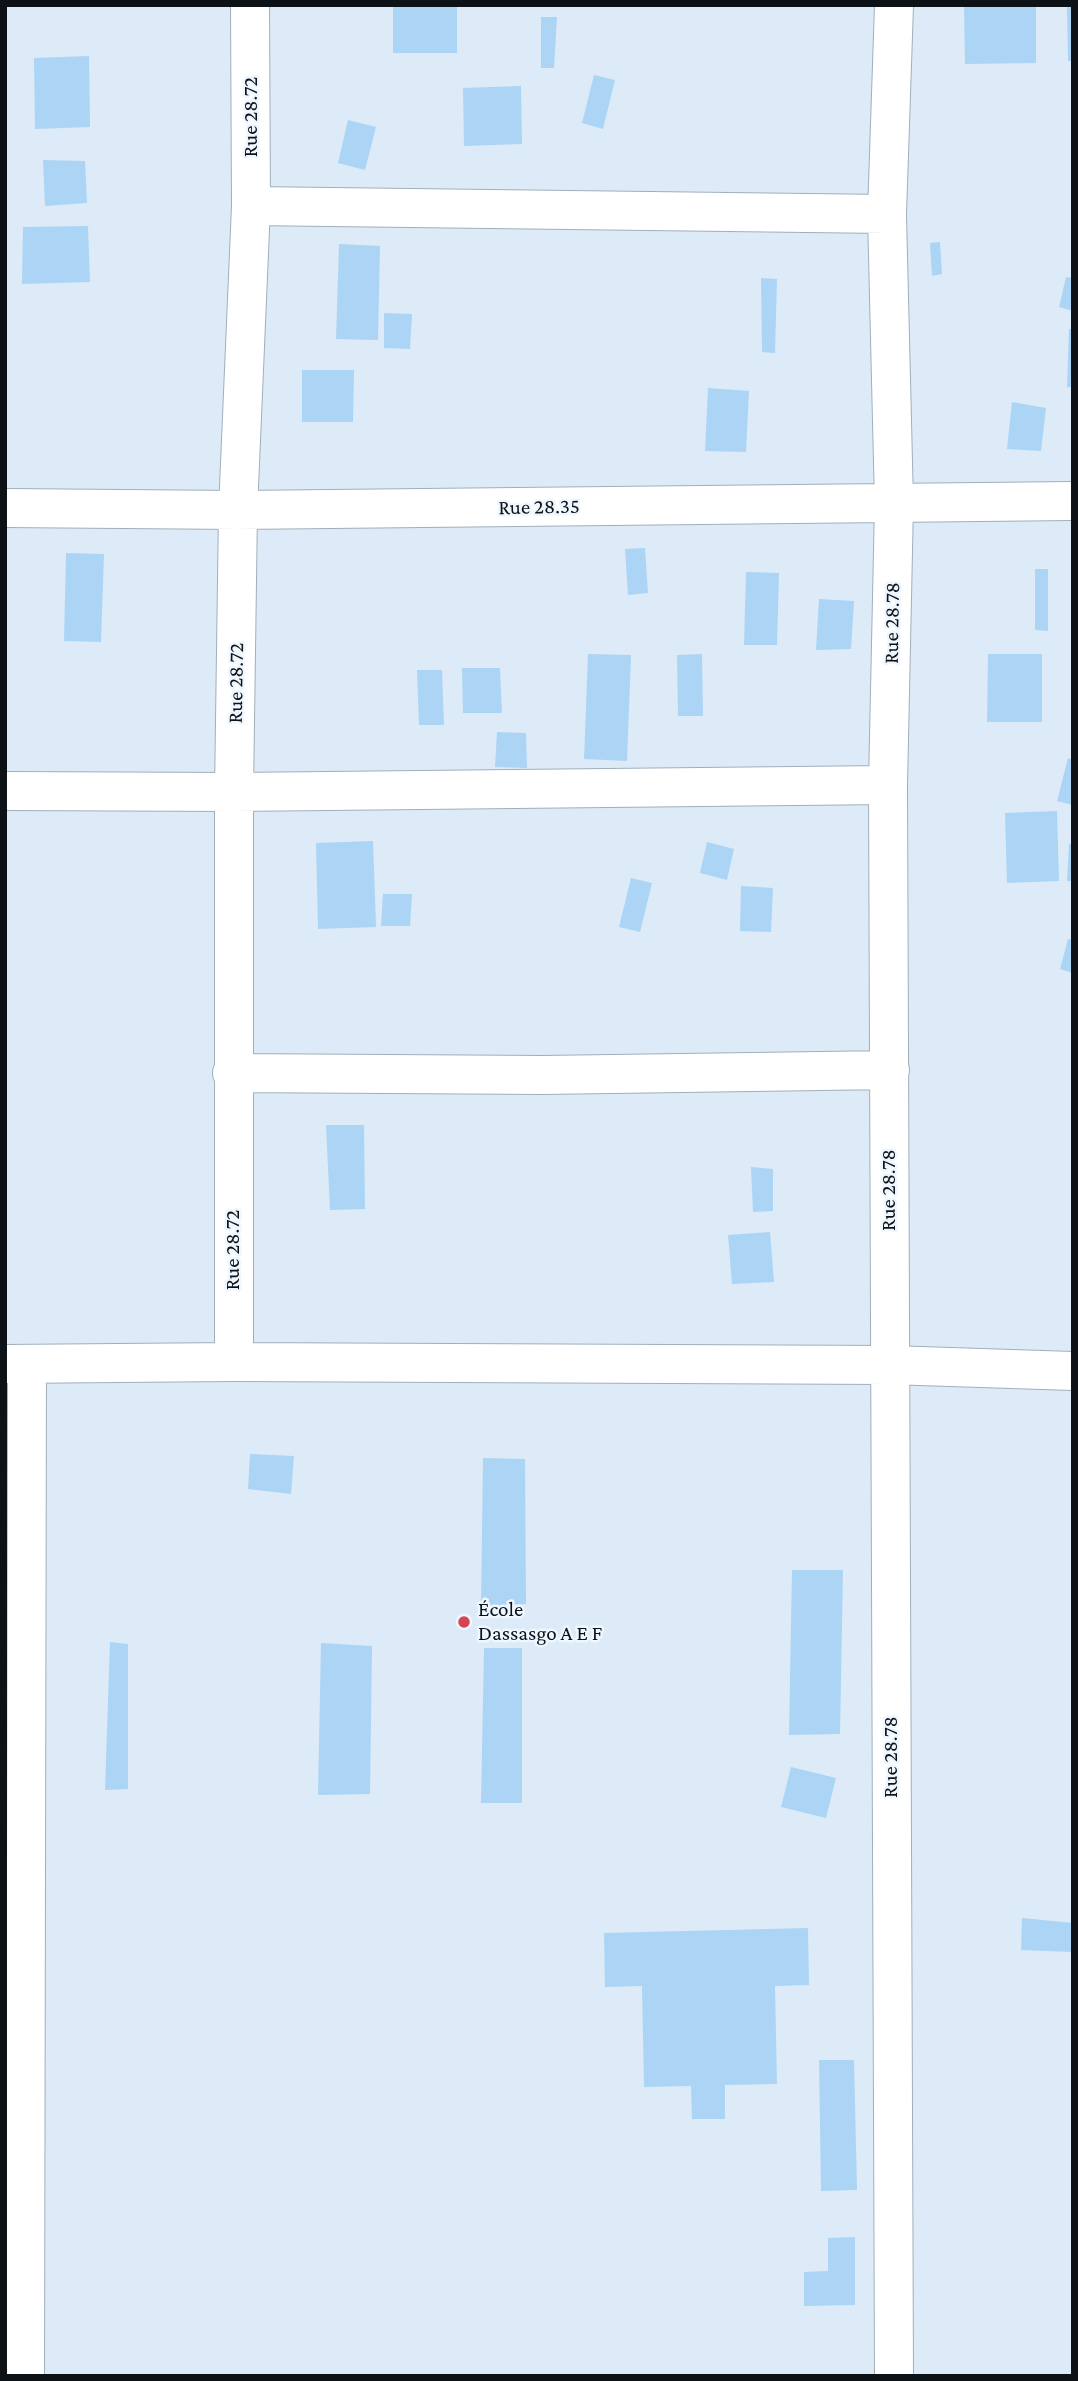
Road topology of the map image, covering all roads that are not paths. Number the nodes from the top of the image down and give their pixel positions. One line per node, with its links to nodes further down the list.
1 (250, 5): 3 (street, Rue 28.72)
2 (894, 5): 4 (street, Rue 28.78)
3 (251, 206): 4 (street); 8 (street, Rue 28.72)
4 (887, 214): 6 (street, Rue 28.78)
5 (1073, 501): 6 (street, Rue 28.35)
6 (894, 504): 8 (street, Rue 28.35); 9 (street, Rue 28.78)
7 (5, 508): 8 (street, Rue 28.35)
8 (238, 510): 11 (street, Rue 28.72)
9 (888, 785): 11 (street); 12 (street, Rue 28.78)
10 (5, 791): 11 (street)
11 (234, 792): 13 (street, Rue 28.72)
12 (890, 1070): 13 (street); 16 (street, Rue 28.78)
13 (232, 1073): 14 (street, Rue 28.72)
14 (234, 1362): 15 (street); 16 (street)
15 (16, 1364): 18 (street)
16 (889, 1365): 17 (street); 19 (street, Rue 28.78)
17 (1073, 1371)
18 (25, 2376)
19 (894, 2376)

